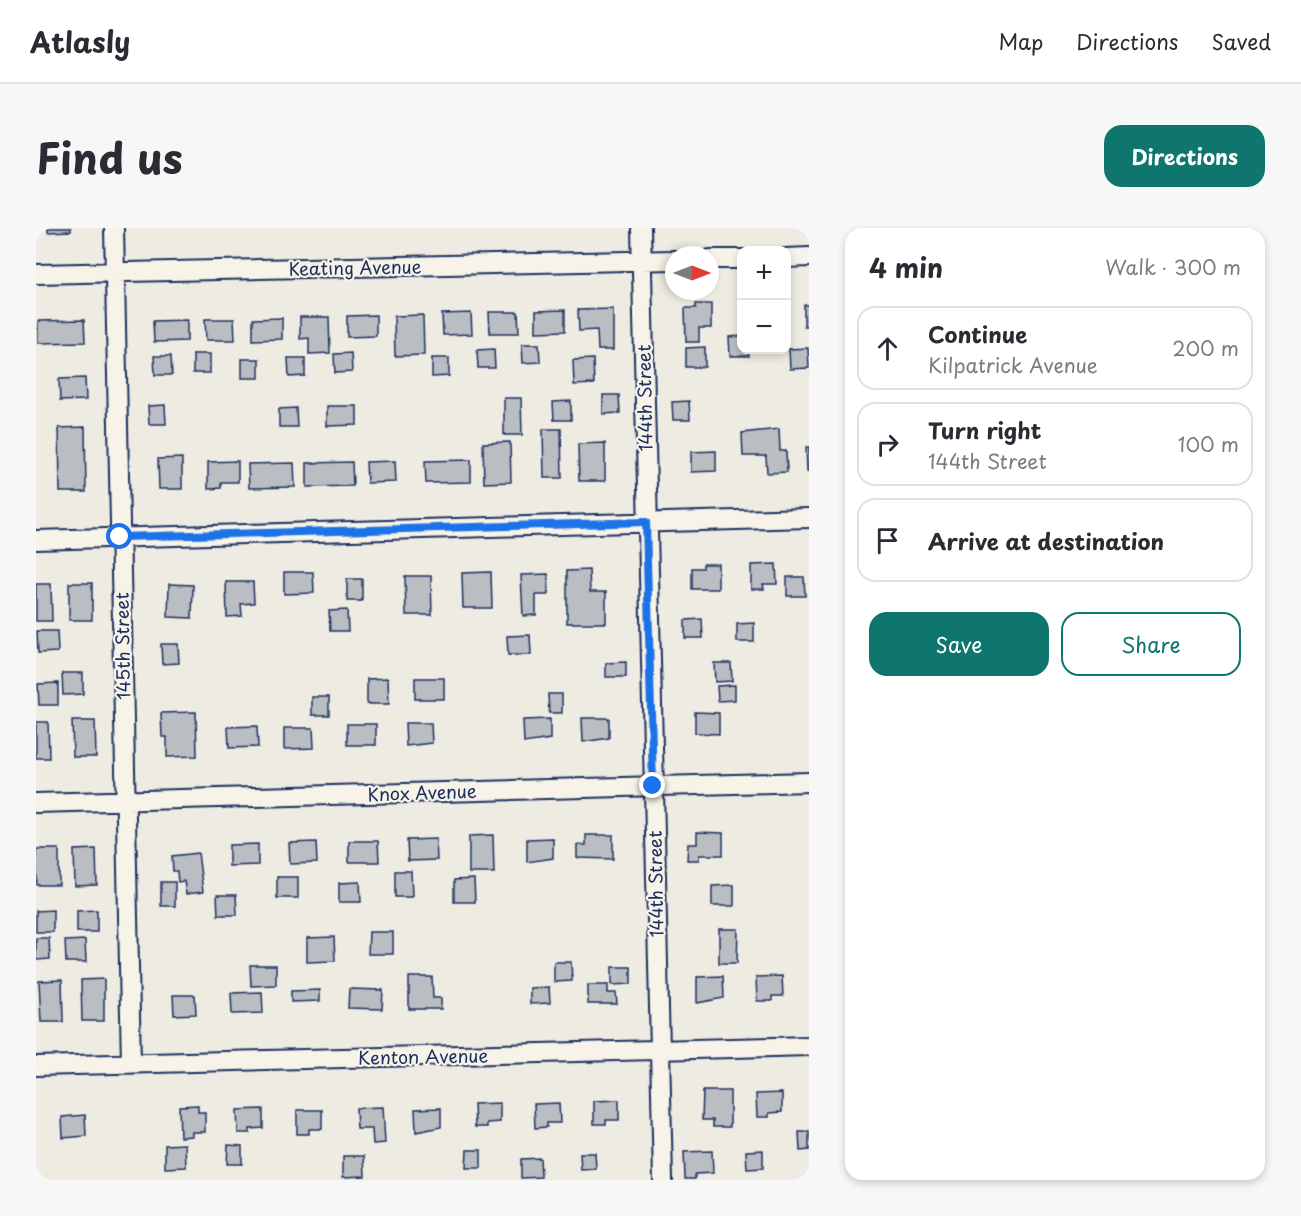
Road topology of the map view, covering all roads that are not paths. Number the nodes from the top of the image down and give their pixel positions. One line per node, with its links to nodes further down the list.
1 (114, 228): 9 (street, 145th Street)
2 (641, 228): 8 (street, 144th Street)
3 (809, 257): 4 (street)
4 (791, 258)
5 (719, 259): 6 (street)
6 (737, 259)
7 (665, 260): 8 (street, Keating Avenue)
8 (641, 261): 9 (street, Keating Avenue); 12 (street, 144th Street)
9 (115, 272): 10 (street, Keating Avenue); 13 (street, 145th Street)
10 (36, 274)
11 (809, 518): 12 (street)
12 (646, 522): 13 (street); 16 (street, 144th Street)
13 (120, 537): 14 (street); 17 (street, 145th Street)
14 (36, 540)
15 (809, 782): 16 (street, Knox Avenue)
16 (653, 786): 17 (street, Knox Avenue); 20 (street, 144th Street)
17 (126, 801): 18 (street, Knox Avenue); 21 (street, 145th Street)
18 (36, 803)
19 (809, 1046): 20 (street, Kenton Avenue)
20 (659, 1051): 21 (street, Kenton Avenue); 23 (street, 144th Street)
21 (131, 1064): 22 (street, Kenton Avenue)
22 (36, 1066)
23 (663, 1180)

